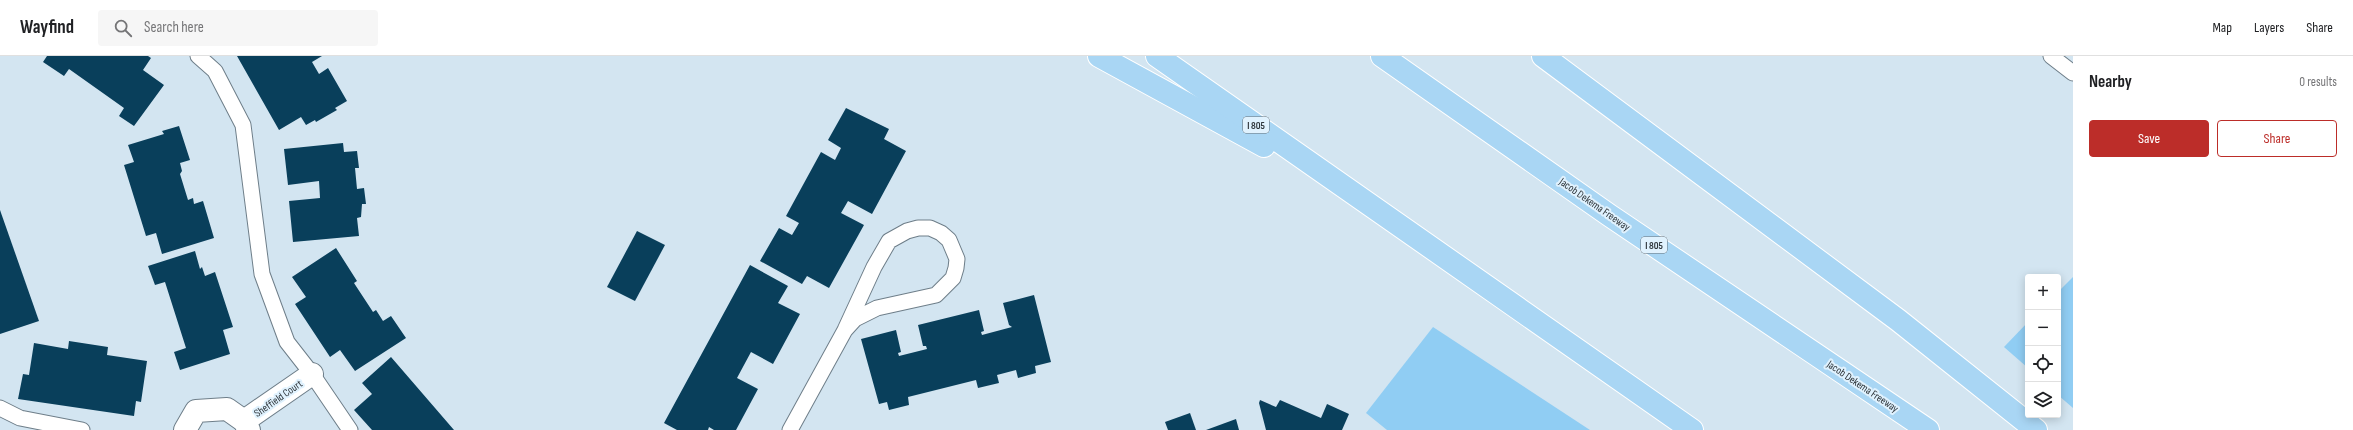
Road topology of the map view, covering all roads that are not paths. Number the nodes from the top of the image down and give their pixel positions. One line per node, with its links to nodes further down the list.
1 (198, 56): 10 (lane)
2 (1099, 56): 8 (highway)
3 (1158, 56): 8 (highway, I 805)
4 (1382, 56): 18 (highway, Jacob Dekema Freeway / I 805)
5 (1543, 56): 19 (highway)
6 (2051, 56): 7 (lane)
7 (2073, 73)
8 (1355, 195): 17 (highway, I 805)
9 (845, 330): 9 (lane); 16 (lane)
10 (312, 374): 12 (street, Sheffield Court); 15 (lane)
11 (0, 408): 13 (lane)
12 (246, 426): 14 (street, Sheffield Court)
13 (82, 430)
14 (185, 430)
15 (350, 430)
16 (790, 430)
17 (1692, 430)
18 (1928, 430)
19 (2036, 430)

